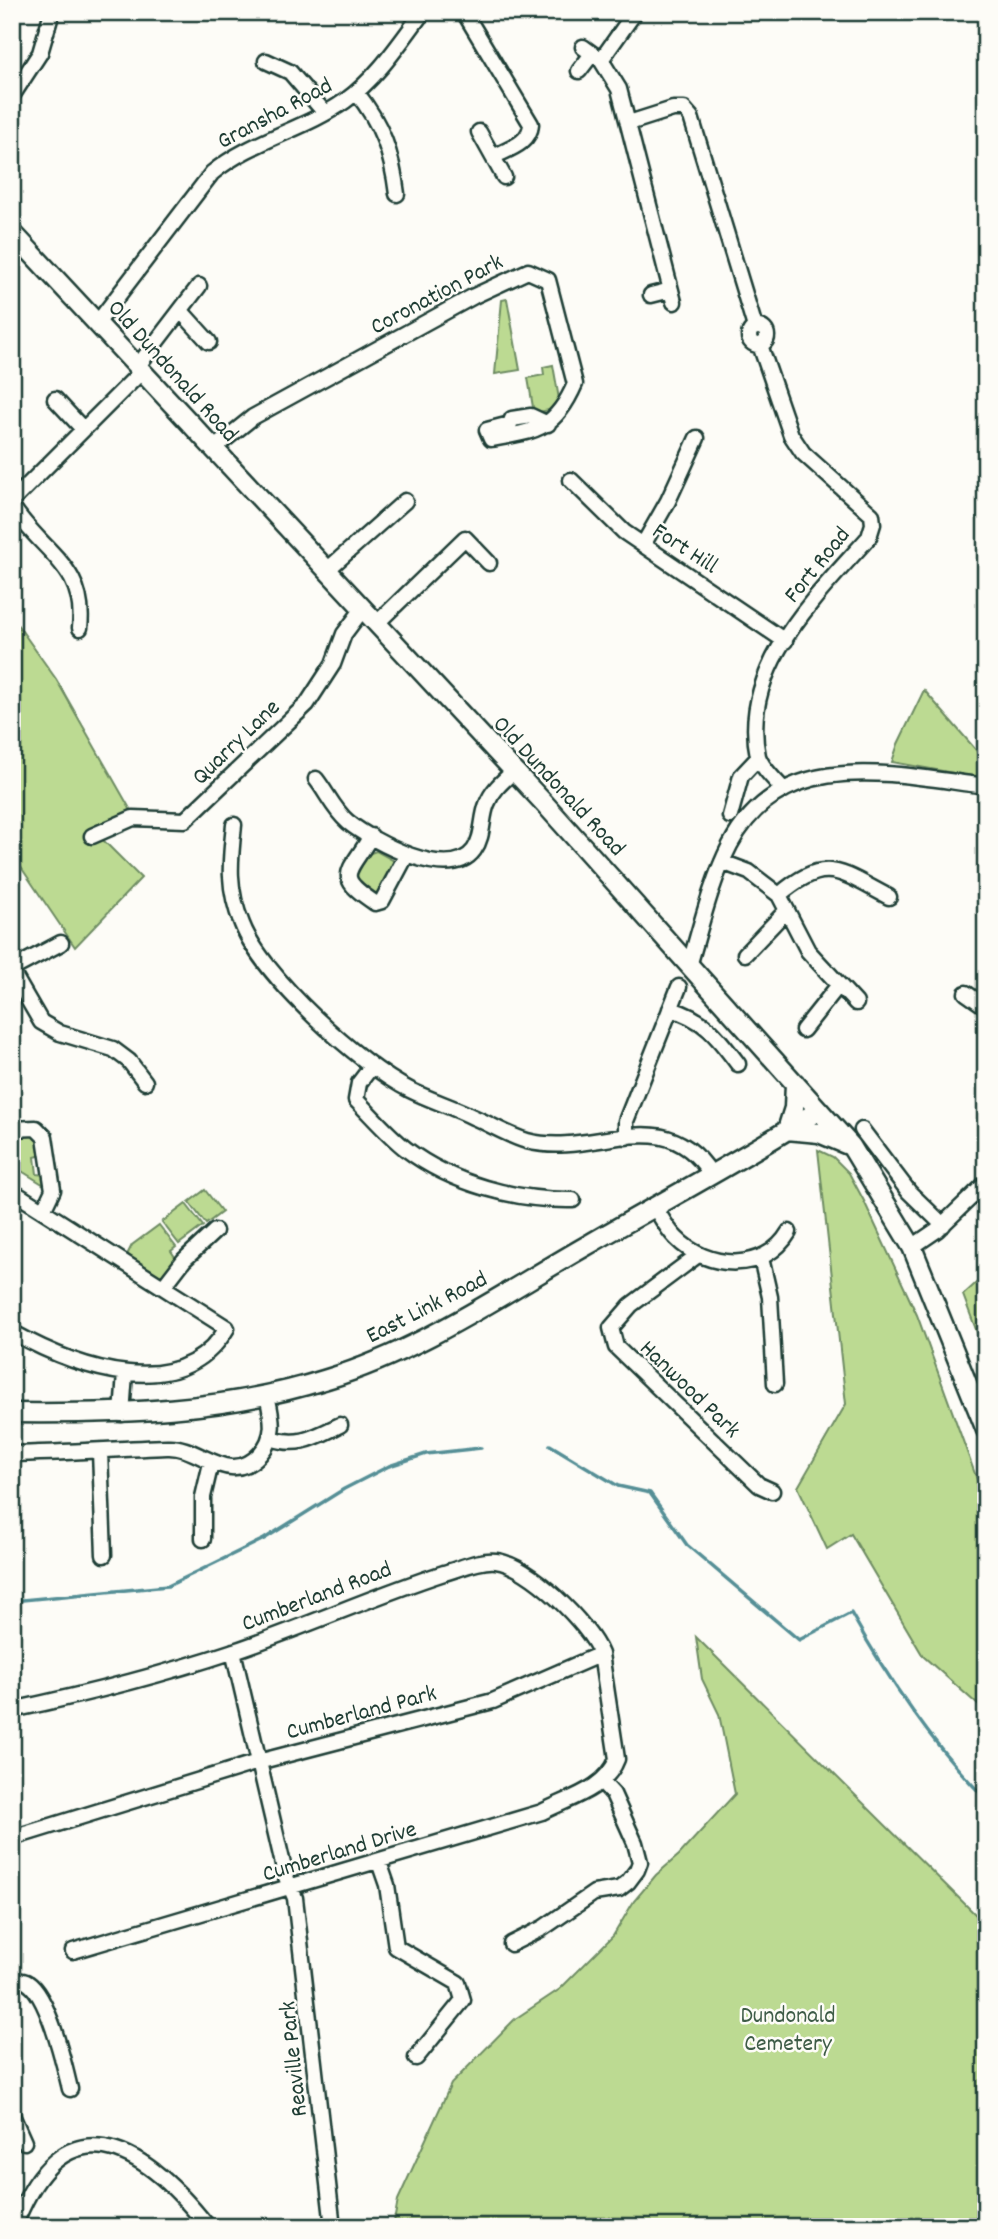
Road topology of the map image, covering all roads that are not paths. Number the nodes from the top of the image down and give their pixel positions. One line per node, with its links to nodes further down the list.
1 (52, 12): 9 (street)
2 (423, 12): 8 (street, Gransha Road)
3 (464, 12): 13 (street)
4 (635, 12): 5 (street)
5 (592, 54): 7 (street); 11 (street)
6 (266, 61): 10 (street)
7 (579, 71)
8 (356, 92): 10 (street, Gransha Road); 15 (street)
9 (12, 96)
10 (325, 113): 20 (street, Gransha Road)
11 (629, 123): 18 (street); 37 (street, Fort Road)
12 (479, 132): 13 (street)
13 (493, 157): 14 (street)
14 (505, 177)
15 (397, 194)
16 (12, 232): 20 (street, Old Dundonald Road)
17 (199, 286): 19 (street)
18 (651, 295)
19 (181, 311): 21 (street); 22 (street)
20 (98, 322): 22 (street, Old Dundonald Road)
21 (209, 342)
22 (139, 369): 25 (street); 27 (street, Old Dundonald Road)
23 (55, 399): 25 (street)
24 (548, 424): 27 (street, Coronation Park)
25 (82, 428): 30 (street)
26 (697, 438): 31 (street)
27 (213, 449): 33 (street, Old Dundonald Road)
28 (571, 480): 31 (street, Fort Hill)
29 (405, 501): 33 (street)
30 (12, 504): 36 (street)
31 (643, 545): 37 (street, Fort Hill)
32 (489, 563): 35 (street)
33 (326, 571): 34 (street, Old Dundonald Road)
34 (362, 610): 35 (street, Old Dundonald Road); 45 (street, Quarry Lane)
35 (376, 624): 39 (street, Old Dundonald Road)
36 (80, 628)
37 (785, 641): 38 (street, Fort Road)
38 (758, 758): 42 (street); 43 (street)
39 (514, 771): 47 (street); 54 (street, Old Dundonald Road)
40 (316, 779): 46 (street)
41 (986, 786): 42 (street)
42 (784, 790): 48 (street)
43 (730, 816)
44 (234, 825): 64 (street)
45 (92, 836)
46 (371, 836): 47 (street); 47 (street)
47 (407, 854)
48 (722, 862): 49 (street); 54 (street)
49 (779, 895): 50 (street); 51 (street)
50 (888, 897)
51 (787, 910): 53 (street); 56 (street)
52 (61, 943): 55 (street)
53 (745, 954)
54 (689, 966): 66 (street, Old Dundonald Road)
55 (12, 970): 65 (street)
56 (838, 986): 59 (street); 62 (street)
57 (679, 987): 61 (street)
58 (966, 993): 60 (street)
59 (856, 1003)
60 (986, 1007)
61 (670, 1009): 63 (street); 71 (street)
62 (803, 1030)
63 (738, 1064)
64 (372, 1066): 71 (street); 76 (street)
65 (145, 1082)
66 (795, 1083): 67 (street, Old Dundonald Road); 69 (street)
67 (819, 1110): 69 (street, East Link Road); 72 (street, Old Dundonald Road)
68 (12, 1129): 78 (street)
69 (787, 1130): 72 (street); 73 (street, East Link Road)
70 (862, 1130): 79 (street)
71 (626, 1138): 73 (street)
72 (851, 1146): 82 (street, Old Dundonald Road)
73 (711, 1174): 77 (street, East Link Road)
74 (986, 1183): 79 (street)
75 (12, 1191): 78 (street)
76 (573, 1200)
77 (654, 1206): 83 (street); 89 (street, East Link Road)
78 (43, 1211): 85 (street)
79 (943, 1225): 82 (street)
80 (215, 1231): 85 (street)
81 (789, 1232): 84 (street)
82 (912, 1247): 93 (street, Old Dundonald Road)
83 (698, 1255): 84 (street); 98 (street, Hanwood Park)
84 (761, 1258): 88 (street)
85 (164, 1286): 87 (street)
86 (12, 1332): 87 (street)
87 (125, 1373): 91 (street)
88 (775, 1384)
89 (267, 1395): 91 (street, East Link Road); 94 (street)
90 (12, 1413): 91 (street, East Link Road)
91 (122, 1414)
92 (341, 1425): 94 (street)
93 (986, 1430)
94 (271, 1438): 97 (street)
95 (100, 1452): 96 (street); 97 (street); 100 (street)
96 (12, 1454)
97 (211, 1463): 99 (street)
98 (772, 1492)
99 (203, 1539)
100 (104, 1555)
101 (233, 1651): 102 (street, Cumberland Road); 103 (street, Cumberland Road); 104 (street, Reaville Park)
102 (601, 1654): 104 (street, Cumberland Park); 105 (street)
103 (12, 1710)
104 (258, 1762): 106 (street, Cumberland Park); 108 (street, Reaville Park)
105 (607, 1778): 107 (street, Cumberland Drive); 109 (street)
106 (12, 1838)
107 (379, 1863): 108 (street, Cumberland Drive); 112 (street)
108 (290, 1888): 110 (street, Cumberland Drive); 118 (street, Reaville Park)
109 (511, 1944)
110 (73, 1951)
111 (13, 1977): 113 (street)
112 (416, 2058)
113 (70, 2089)
114 (12, 2115): 115 (street)
115 (24, 2142)
116 (14, 2227): 117 (street)
117 (208, 2227)
118 (333, 2227)

